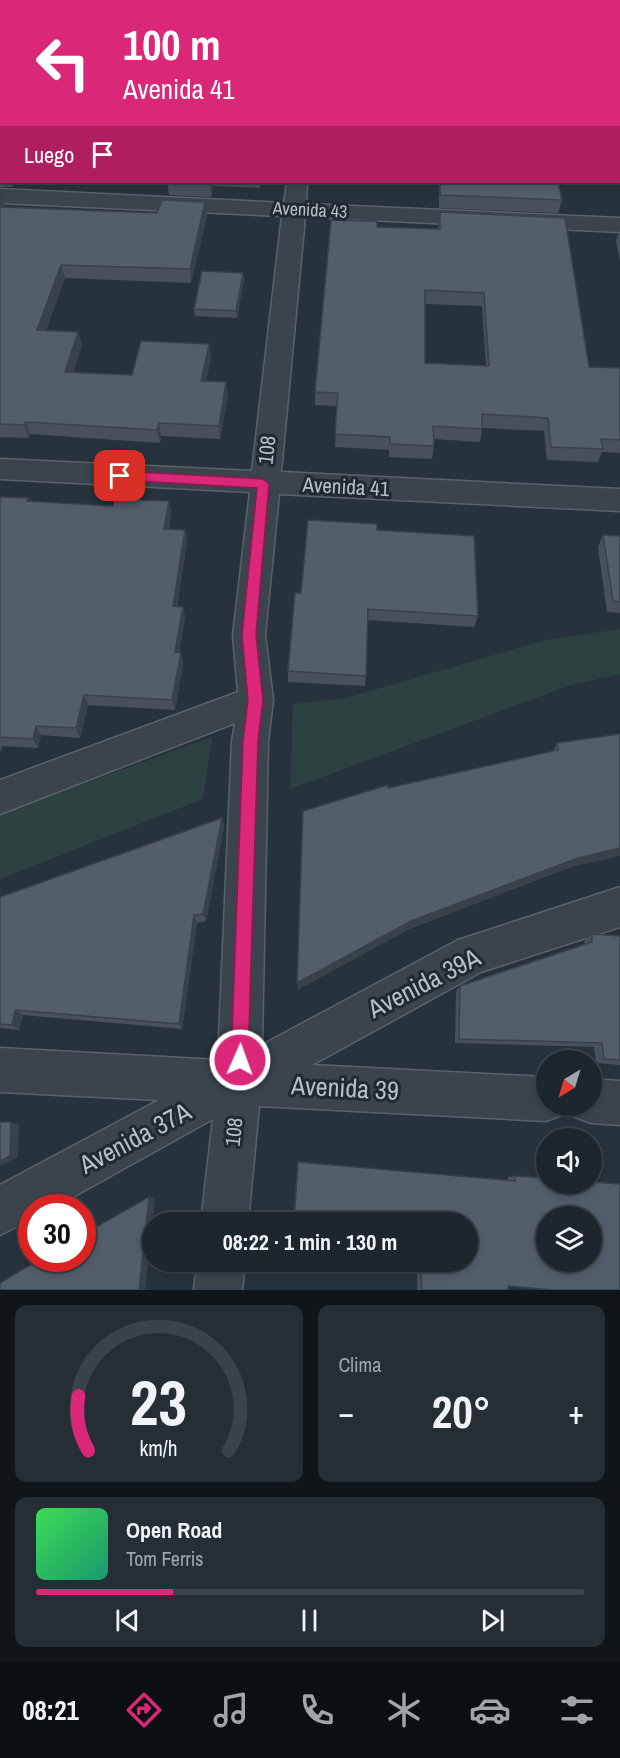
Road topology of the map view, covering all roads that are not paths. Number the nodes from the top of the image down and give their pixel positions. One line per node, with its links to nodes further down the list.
1 (295, 195): 2 (street, Avenida 43); 3 (street, Avenida 43); 5 (street, 108)
2 (0, 196)
3 (620, 225)
4 (0, 469): 5 (street, Avenida 41)
5 (263, 484): 6 (street, Avenida 41); 7 (street, 108)
6 (620, 500)
7 (255, 700): 8 (street); 11 (street, 108)
8 (0, 797)
9 (620, 907): 11 (street, Avenida 39A)
10 (0, 1070): 11 (street, Avenida 39)
11 (239, 1083): 12 (street, Avenida 39); 15 (street, Avenida 37A); 16 (street, 108)
12 (536, 1098)
13 (602, 1102): 14 (street)
14 (620, 1103)
15 (0, 1212)
16 (226, 1212)
17 (220, 1272): 18 (street)
18 (218, 1290)

